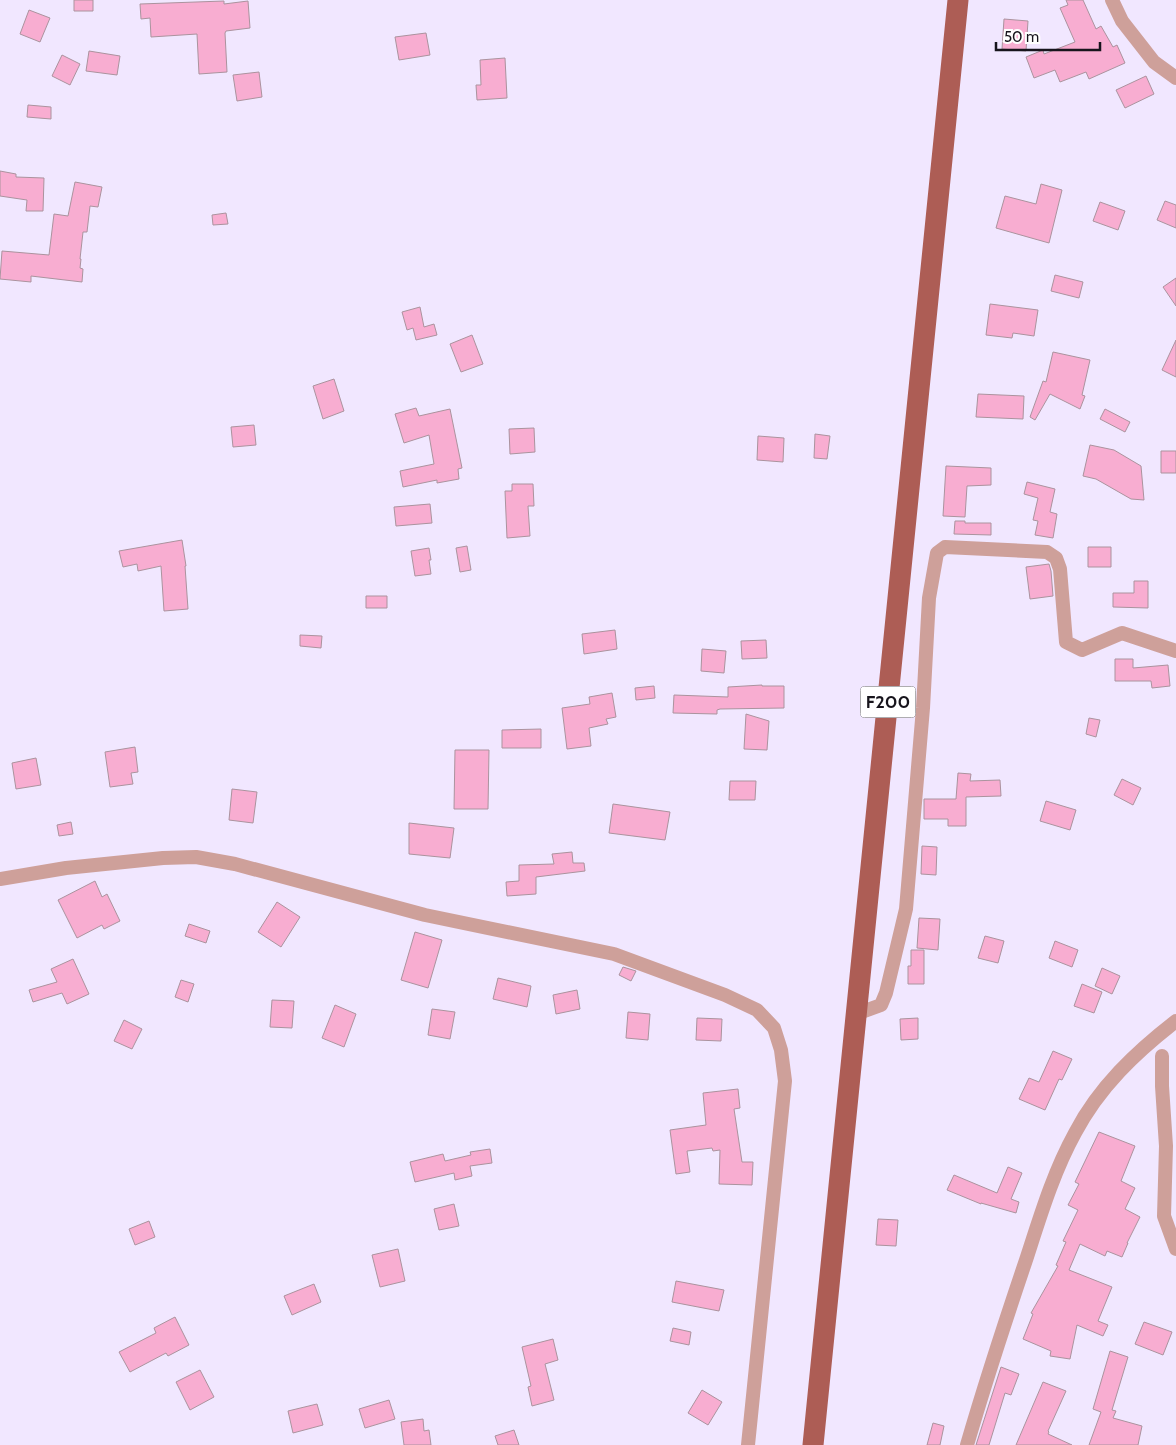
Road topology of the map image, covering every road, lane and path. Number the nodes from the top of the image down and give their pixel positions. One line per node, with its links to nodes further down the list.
1 (958, 0): 6 (main road, F200)
2 (1112, 0): 3 (street)
3 (1176, 78)
4 (1176, 650): 6 (street)
5 (0, 879): 12 (street)
6 (856, 1014): 13 (main road, F200)
7 (1176, 1021): 8 (street)
8 (1150, 1041): 9 (street); 14 (street)
9 (1162, 1056): 10 (street); 11 (street)
10 (1176, 1062)
11 (1176, 1248)
12 (748, 1445)
13 (813, 1445)
14 (967, 1445)

